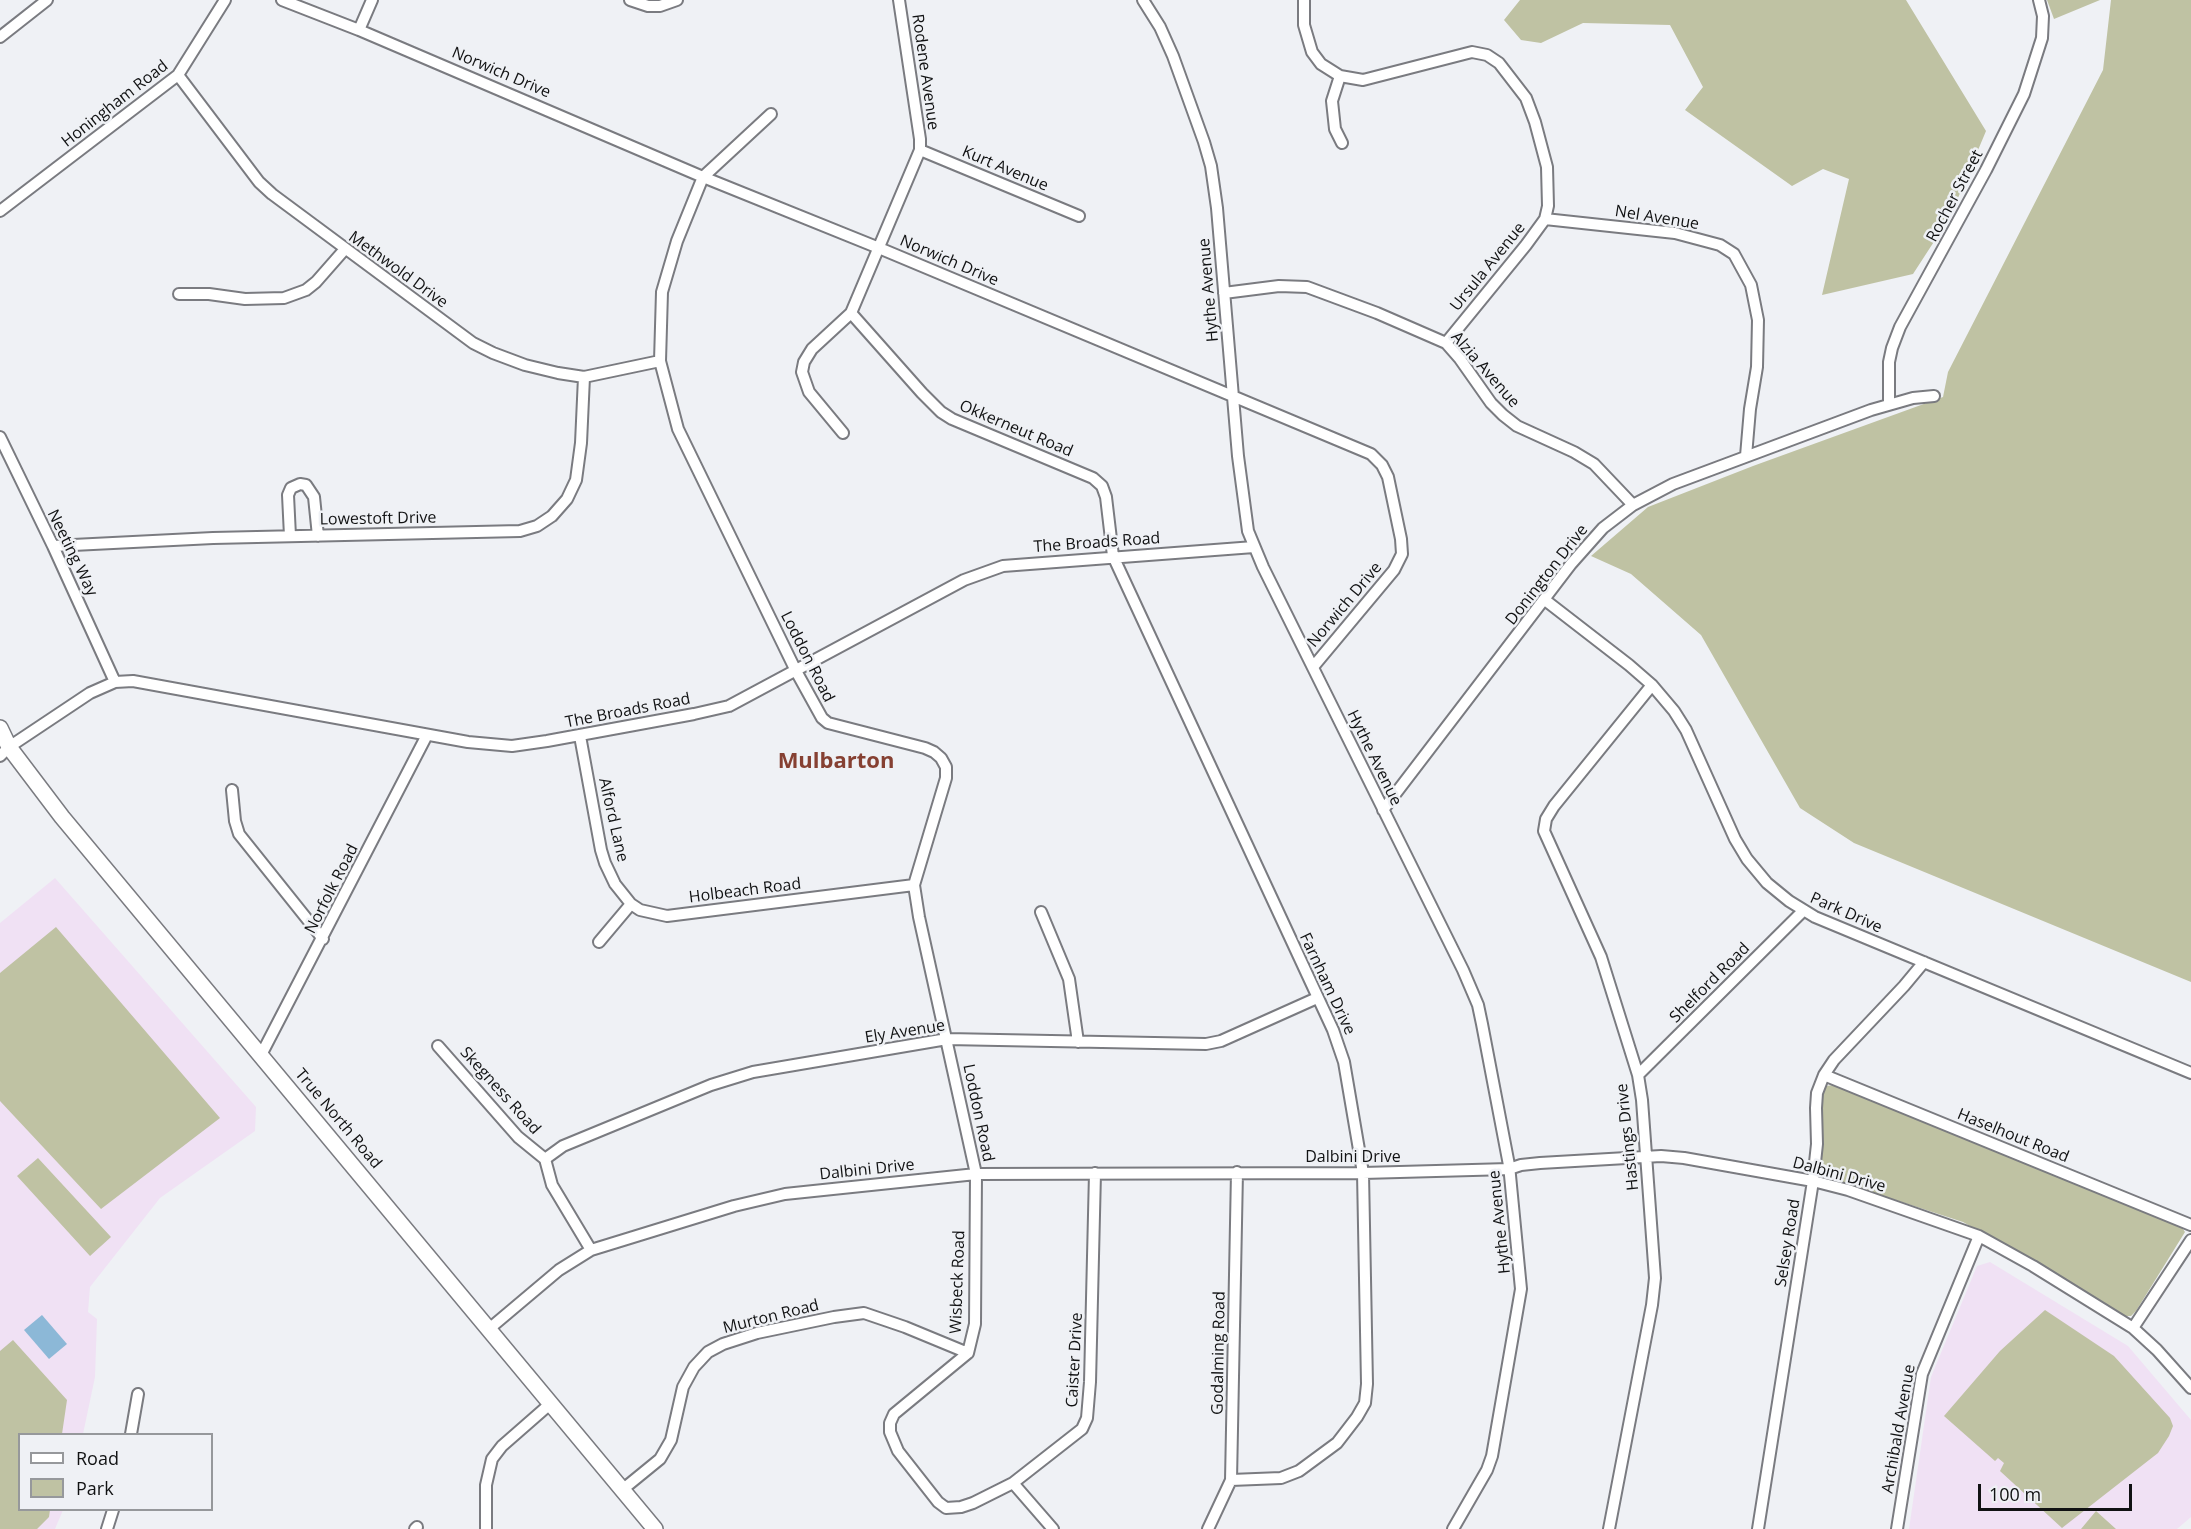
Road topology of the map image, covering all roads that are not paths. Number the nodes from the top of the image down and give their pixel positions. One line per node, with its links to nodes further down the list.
1 (47, 0): 12 (street)
2 (225, 0): 13 (street, Honingham Road)
3 (282, 0): 11 (street, Norwich Drive)
4 (372, 0): 11 (street)
5 (630, 0): 6 (street)
6 (677, 0)
7 (899, 0): 17 (street, Rodene Avenue)
8 (1143, 0): 24 (street, Hythe Avenue)
9 (1304, 0): 14 (street)
10 (2039, 0): 32 (street, Rocher Street)
11 (359, 30): 18 (street, Norwich Drive)
12 (0, 37)
13 (178, 75): 19 (street, Honingham Road); 23 (street, Methwold Drive)
14 (1340, 76): 16 (street); 21 (street, Ursula Avenue)
15 (771, 114): 18 (street, Loddon Road)
16 (1342, 142)
17 (920, 150): 20 (street, Kurt Avenue); 22 (street, Rodene Avenue)
18 (703, 177): 22 (street, Norwich Drive); 28 (street, Loddon Road)
19 (0, 211)
20 (1079, 216)
21 (1545, 219): 27 (street, Ursula Avenue); 35 (street, Nel Avenue)
22 (879, 248): 26 (street, Rodene Avenue); 30 (street, Norwich Drive)
23 (345, 249): 25 (street); 29 (street, Methwold Drive)
24 (1224, 293): 27 (street, Alzia Avenue); 30 (street, Hythe Avenue)
25 (179, 294)
26 (851, 313): 33 (street); 41 (street, Okkerneut Road)
27 (1446, 343): 36 (street, Alzia Avenue)
28 (660, 361): 29 (street, Methwold Drive); 44 (street, Loddon Road)
29 (584, 377): 38 (street, Lowestoft Drive)
30 (1232, 396): 40 (street, Hythe Avenue); 43 (street, Norwich Drive)
31 (1934, 396): 32 (street, Donington Drive)
32 (1889, 404): 35 (street, Donington Drive)
33 (843, 433)
34 (0, 437): 39 (street, Neeting Way)
35 (1746, 456): 36 (street, Donington Drive)
36 (1633, 505): 42 (street, Donington Drive)
37 (290, 536): 38 (street, Lowestoft Drive); 38 (street); 39 (street, Lowestoft Drive)
38 (318, 536)
39 (53, 546): 45 (street, Neeting Way)
40 (1254, 547): 41 (street, The Broads Road); 43 (street, Hythe Avenue)
41 (1113, 556): 44 (street, The Broads Road); 60 (street, Farnham Drive)
42 (1545, 600): 46 (street, Park Drive); 52 (street, Donington Drive)
43 (1313, 667): 52 (street, Hythe Avenue)
44 (796, 670): 49 (street, The Broads Road); 53 (street, Loddon Road)
45 (115, 682): 48 (street, The Broads Road); 50 (street, The Broads Road)
46 (1652, 686): 55 (street, Park Drive); 67 (street, Hastings Drive)
47 (0, 728): 50 (main road, True North Road)
48 (428, 735): 49 (street, The Broads Road); 57 (street, Norfolk Road)
49 (580, 736): 54 (street, Alford Lane)
50 (5, 751): 64 (main road, True North Road)
51 (232, 790): 57 (street)
52 (1383, 810): 70 (street, Hythe Avenue)
53 (914, 885): 54 (street, Holbeach Road); 61 (street, Loddon Road)
54 (631, 904): 58 (street)
55 (1803, 911): 59 (street, Park Drive); 67 (street, Shelford Road)
56 (1041, 912): 62 (street)
57 (323, 939): 64 (street, Norfolk Road)
58 (599, 942)
59 (1924, 962): 65 (street, Park Drive); 66 (street, Selsey Road)
60 (1317, 998): 62 (street, Ely Avenue); 73 (street, Farnham Drive)
61 (947, 1039): 62 (street, Ely Avenue); 69 (street, Ely Avenue); 74 (street, Loddon Road)
62 (1078, 1042)
63 (438, 1046): 69 (street, Skegness Road)
64 (261, 1055): 81 (main road, True North Road)
65 (2191, 1073)
66 (1824, 1075): 75 (street, Selsey Road); 76 (street, Haselhout Road)
67 (1638, 1076): 68 (street, Hastings Drive)
68 (1646, 1156): 70 (street, Dalbini Drive); 75 (street, Dalbini Drive); 98 (street, Hastings Drive)
69 (545, 1159): 79 (street)
70 (1509, 1169): 73 (street, Dalbini Drive); 97 (street, Hythe Avenue)
71 (1237, 1172): 72 (street, Dalbini Drive); 73 (street, Dalbini Drive); 87 (street, Godalming Road)
72 (1095, 1173): 74 (street, Dalbini Drive); 88 (street, Caister Drive)
73 (1363, 1173): 87 (street, Farnham Drive)
74 (976, 1174): 79 (street, Dalbini Drive); 82 (street, Wisbeck Road)
75 (1813, 1180): 77 (street, Dalbini Drive); 99 (street, Selsey Road)
76 (2191, 1225)
77 (1979, 1236): 80 (street, Dalbini Drive); 100 (street, Archibald Avenue)
78 (2191, 1240): 80 (street)
79 (591, 1250): 81 (street, Dalbini Drive)
80 (2133, 1328): 83 (street, Dalbini Drive)
81 (489, 1329): 85 (main road, True North Road)
82 (968, 1353): 89 (street, Murton Road); 90 (street, Wisbeck Road)
83 (2191, 1388)
84 (138, 1394): 86 (street)
85 (550, 1404): 89 (main road, True North Road); 93 (street)
86 (131, 1433)
87 (1231, 1480): 96 (street, Godalming Road)
88 (1013, 1483): 90 (street, Caister Drive); 95 (street)
89 (622, 1490): 94 (main road, True North Road)
90 (952, 1509)
91 (112, 1511): 92 (street)
92 (107, 1529)
93 (486, 1529)
94 (655, 1529)
95 (1053, 1529)
96 (1208, 1529)
97 (1453, 1529)
98 (1609, 1529)
99 (1758, 1529)
100 (1897, 1529)

